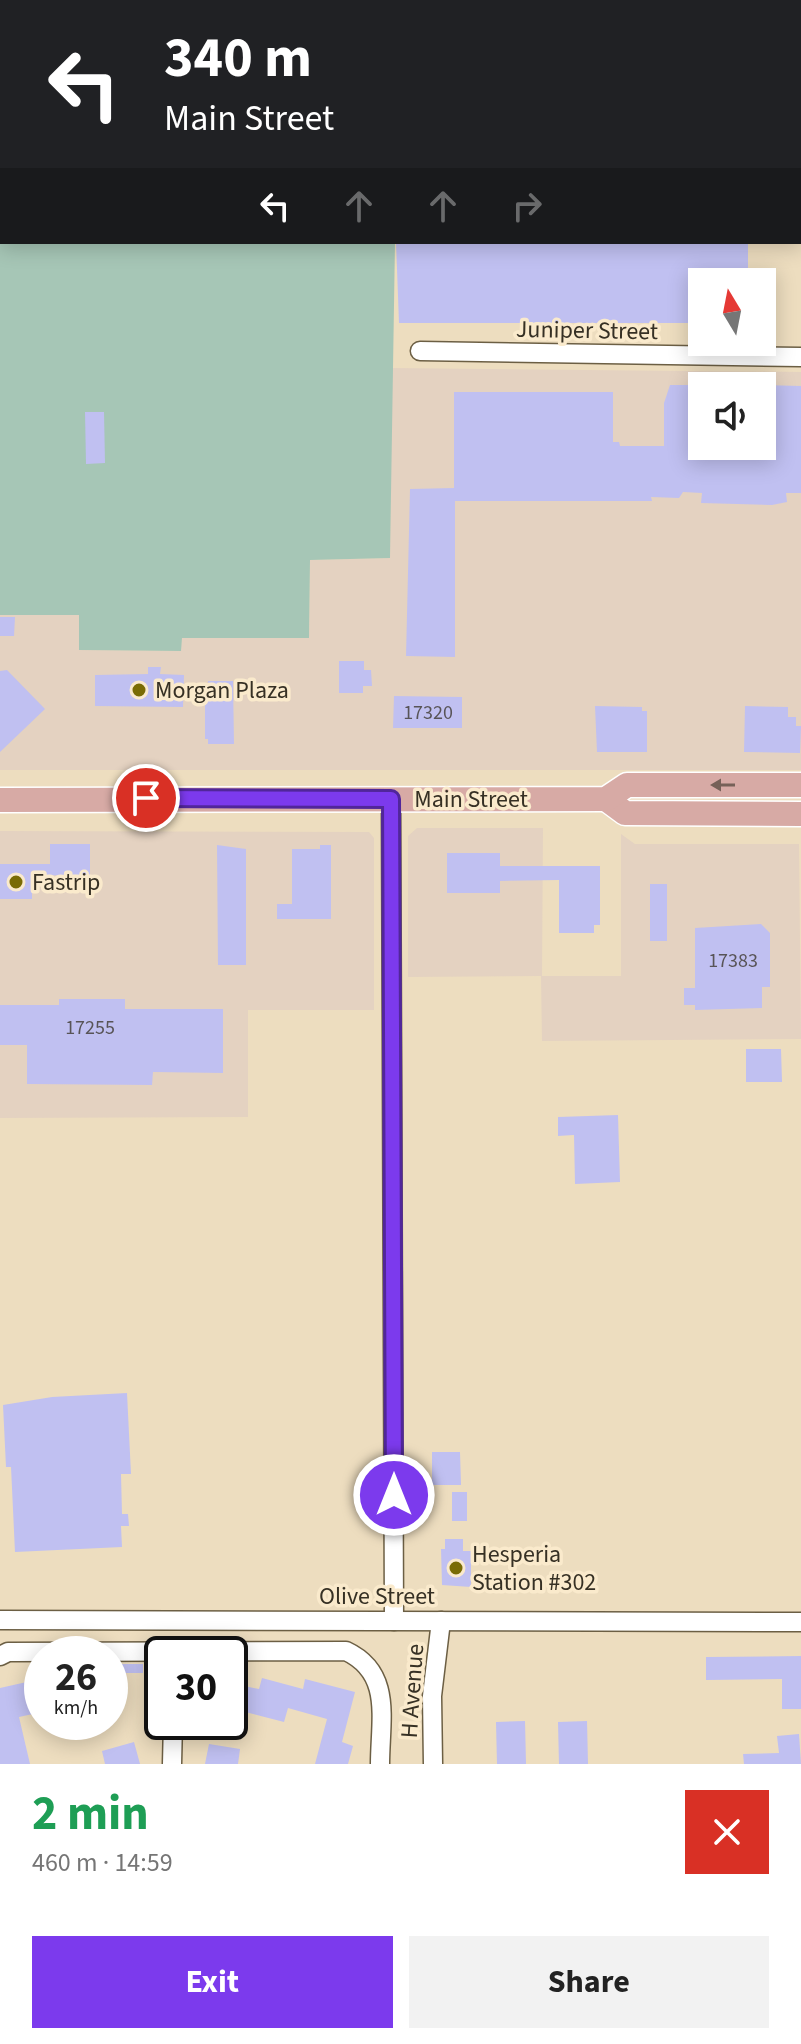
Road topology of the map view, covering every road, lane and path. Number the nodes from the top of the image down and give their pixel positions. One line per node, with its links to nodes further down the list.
1 (420, 351): 2 (street, Juniper Street)
2 (801, 357)
3 (801, 785): 5 (main road, Main Street, one-way to 5)
4 (391, 799): 5 (main road, Main Street); 6 (main road, Main Street); 10 (street, H Avenue)
5 (606, 799): 7 (main road, Main Street)
6 (0, 800)
7 (801, 814)
8 (0, 1620): 9 (street, Olive Street)
9 (174, 1620): 10 (street, Olive Street); 13 (street)
10 (394, 1621): 11 (street, Olive Street)
11 (441, 1621): 12 (street, Olive Street); 20 (street, H Avenue)
12 (801, 1622)
13 (174, 1636)
14 (248, 1653): 19 (street)
15 (144, 1654): 16 (street)
16 (0, 1656)
17 (173, 1740): 18 (street)
18 (172, 1764)
19 (380, 1764)
20 (433, 1764)

